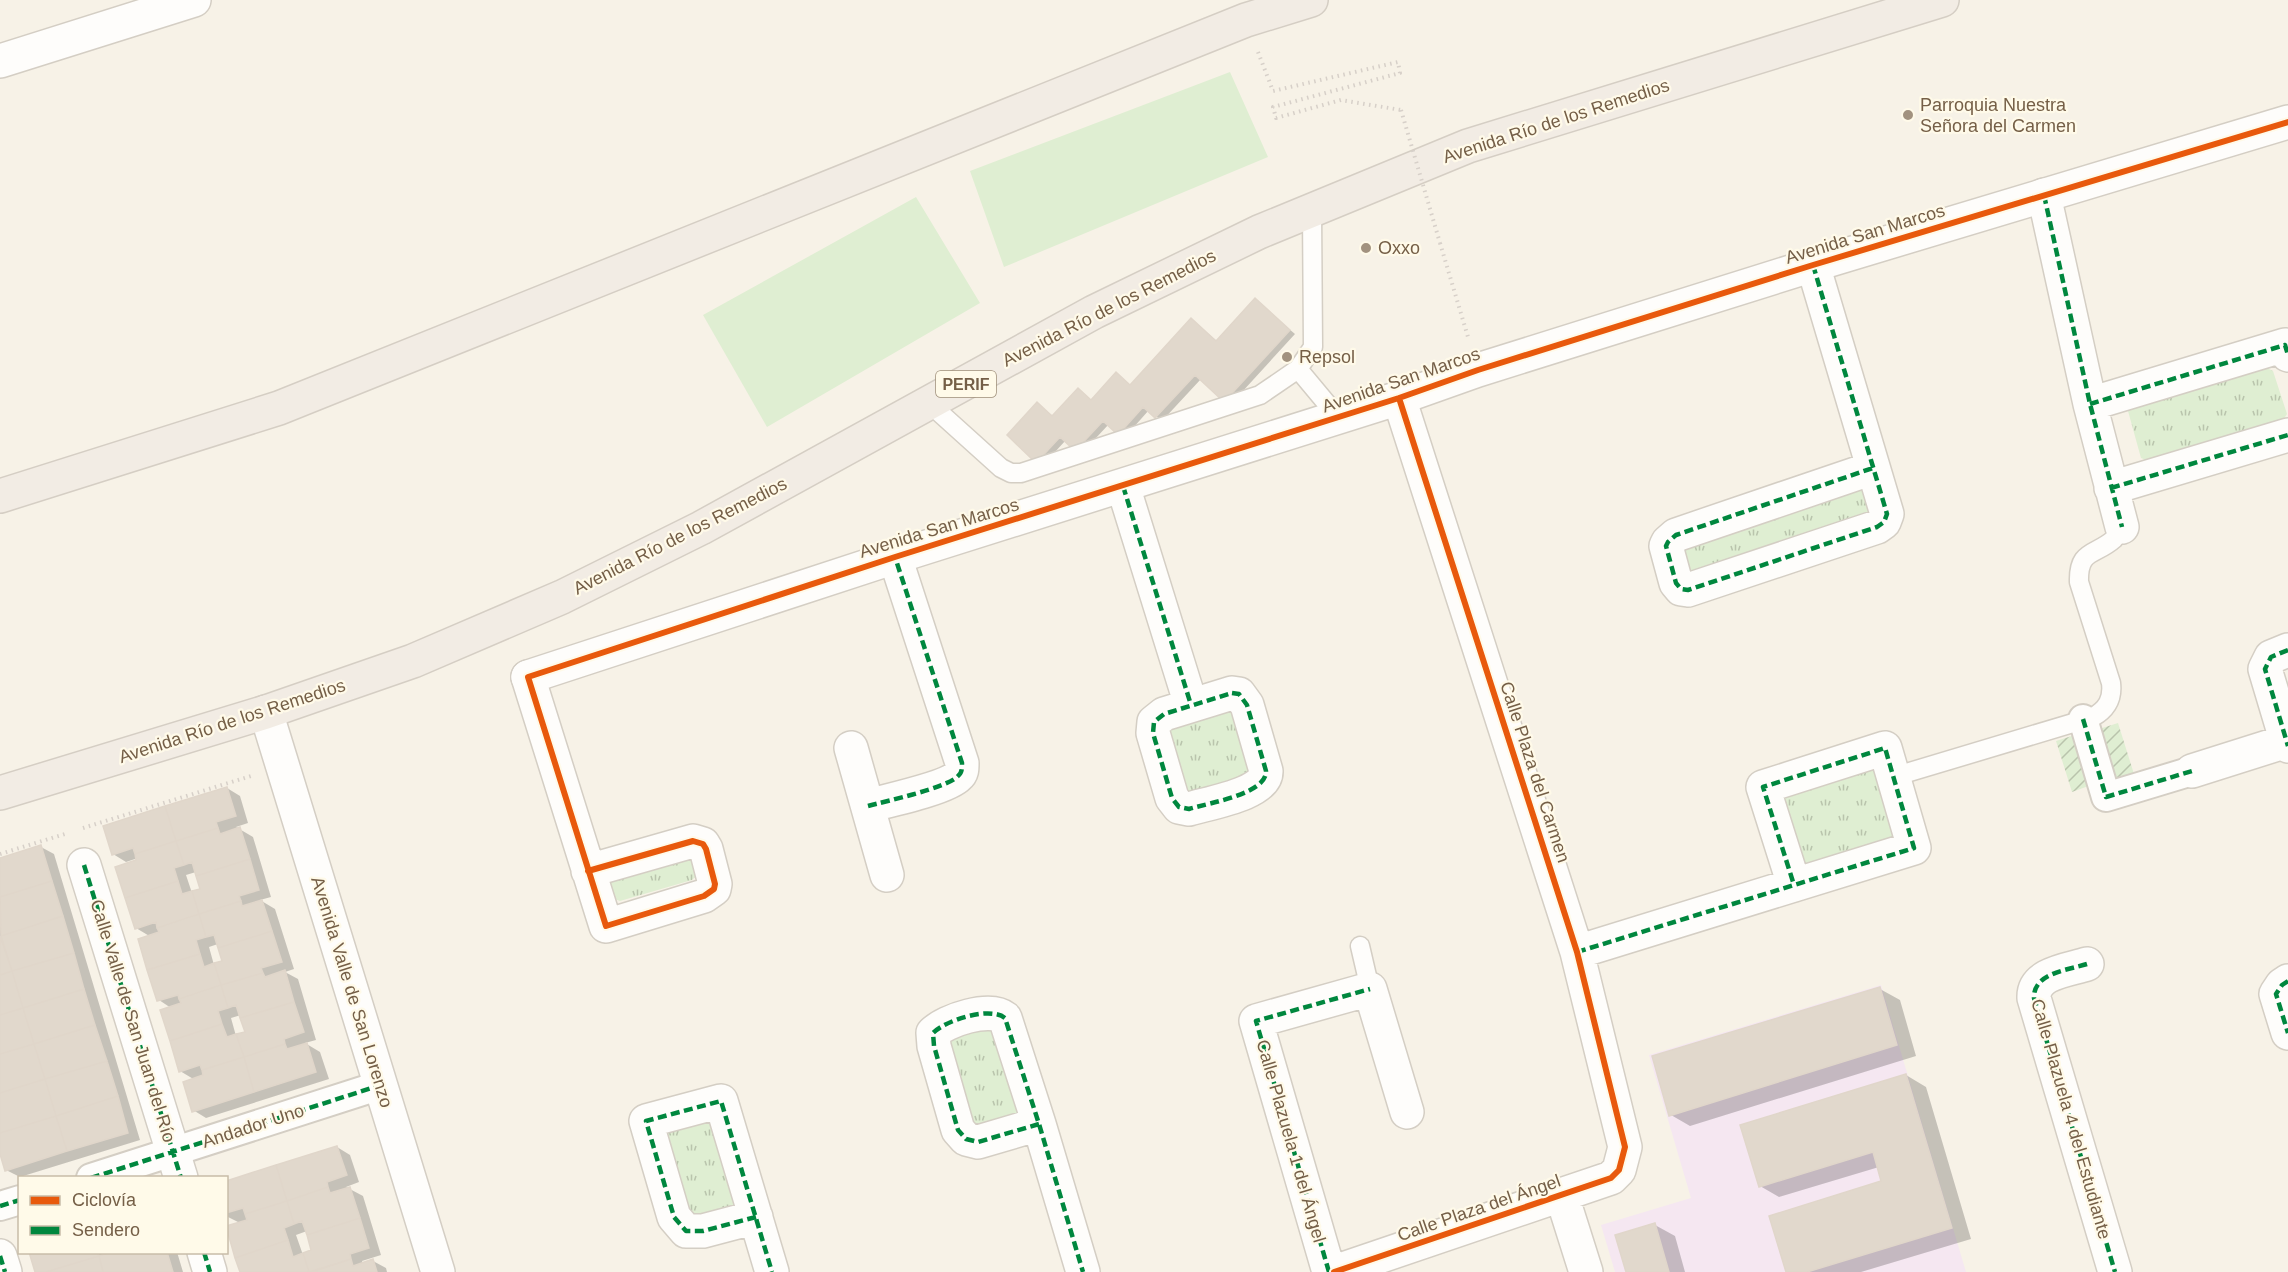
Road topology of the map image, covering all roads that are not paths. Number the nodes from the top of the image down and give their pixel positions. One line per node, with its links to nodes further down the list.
1 (194, 0): 4 (street)
2 (1311, 0): 19 (highway)
3 (1942, 0): 7 (highway, Avenida Río de los Remedios / PERIF)
4 (0, 61)
5 (2288, 122): 6 (street, Avenida San Marcos)
6 (2044, 195): 8 (street, Avenida San Marcos); 13 (street)
7 (1312, 210): 10 (lane); 12 (highway, Avenida Río de los Remedios / PERIF)
8 (1813, 265): 11 (street, Avenida San Marcos); 16 (street)
9 (2287, 342): 13 (street)
10 (1298, 369): 12 (lane); 14 (lane)
11 (1399, 398): 14 (street, Avenida San Marcos); 37 (street, Calle Plaza del Carmen)
12 (930, 404): 24 (highway, Avenida Río de los Remedios / PERIF)
13 (2090, 404): 18 (street)
14 (1338, 417): 17 (street, Avenida San Marcos)
15 (2288, 435): 18 (street)
16 (1873, 468): 16 (street)
17 (1124, 486): 21 (street, Avenida San Marcos); 23 (street)
18 (2111, 488): 20 (street)
19 (0, 496)
20 (2122, 527): 25 (lane)
21 (895, 557): 31 (street); 33 (street, Avenida San Marcos)
22 (2288, 650): 26 (street)
23 (1191, 705)
24 (266, 712): 30 (highway, Avenida Río de los Remedios / PERIF); 42 (street, Avenida Valle de San Lorenzo)
25 (2083, 719): 28 (street); 29 (lane)
26 (2287, 743): 28 (street)
27 (851, 748): 31 (street)
28 (2192, 771)
29 (1893, 777): 35 (street); 35 (street)
30 (0, 793)
31 (868, 806): 34 (street)
32 (84, 865): 46 (street, Calle Valle de San Juan del Río)
33 (588, 870)
34 (887, 875)
35 (1794, 885): 37 (street)
36 (1359, 946): 40 (lane)
37 (1577, 952): 45 (street, Calle Plaza del Carmen)
38 (2087, 964): 62 (street, Calle Plazuela 4 del Estudiante)
39 (2283, 985): 41 (street)
40 (1370, 989): 43 (street); 59 (street, Calle Plazuela 1 del Ángel)
41 (2288, 1033)
42 (381, 1085): 46 (street, Andador Uno); 56 (street, Avenida Valle de San Lorenzo)
43 (1407, 1112)
44 (1039, 1124): 58 (street)
45 (1623, 1159): 48 (street, Calle Plaza del Ángel)
46 (177, 1164): 47 (street, Andador Uno)
47 (102, 1176)
48 (1562, 1196): 60 (street, Calle Plaza del Ángel); 61 (street)
49 (18, 1201): 50 (street)
50 (0, 1206)
51 (756, 1217): 51 (street); 57 (street)
52 (205, 1254): 55 (street)
53 (0, 1256): 54 (street)
54 (5, 1272)
55 (210, 1272)
56 (438, 1272)
57 (772, 1272)
58 (1083, 1272)
59 (1329, 1272)
60 (1334, 1272)
61 (1586, 1272)
62 (2115, 1272)

